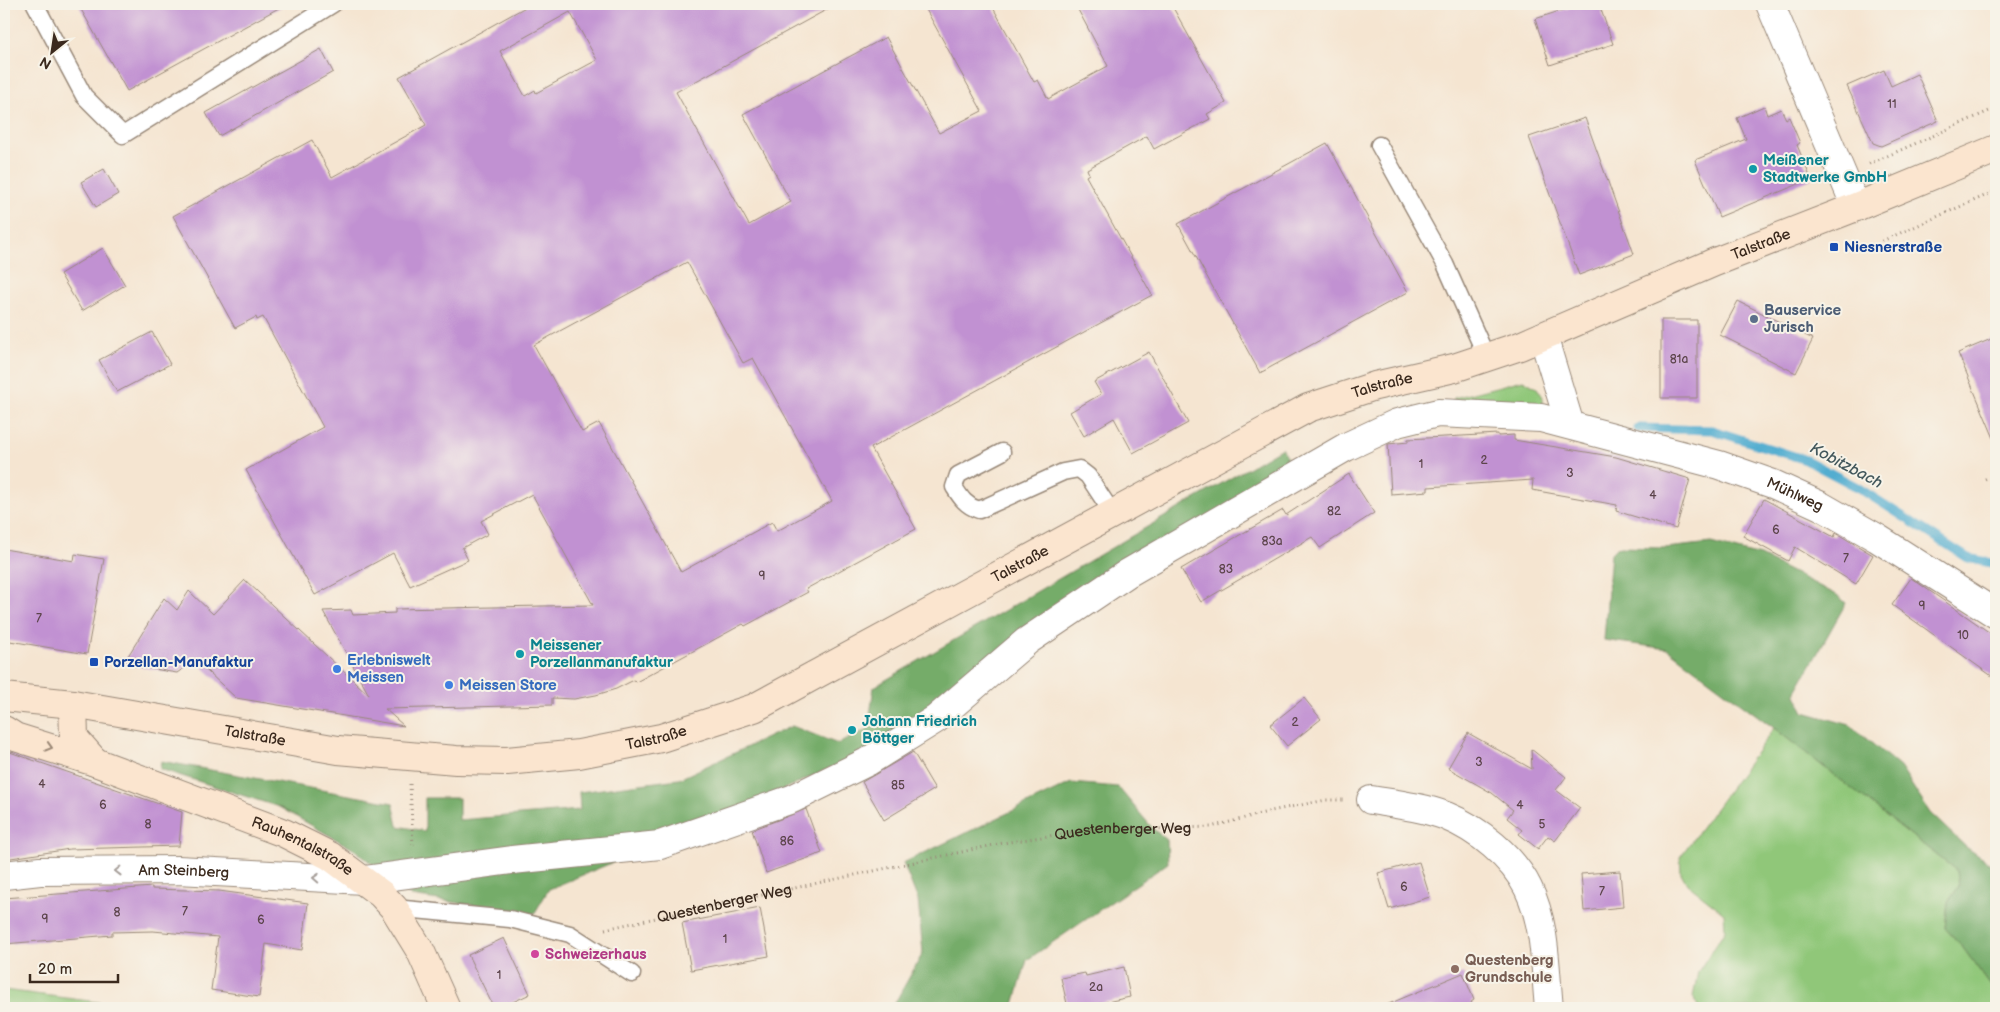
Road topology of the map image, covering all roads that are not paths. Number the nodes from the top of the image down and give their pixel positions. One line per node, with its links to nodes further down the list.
1 (35, 4): 2 (lane)
2 (333, 4)
3 (1770, 4): 6 (street)
4 (1379, 145): 8 (lane)
5 (1996, 149): 6 (main road, Talstraße)
6 (1856, 207): 7 (main road, Talstraße)
7 (1543, 336): 8 (main road, Talstraße); 9 (street)
8 (1487, 358): 11 (main road, Talstraße)
9 (1570, 425): 12 (street, Mühlweg); 19 (street, Mühlweg)
10 (1002, 452): 11 (lane)
11 (1113, 514): 14 (main road, Talstraße)
12 (1996, 614)
13 (4, 697): 14 (main road, Talstraße)
14 (73, 704): 16 (main road, Rauhentalstraße)
15 (4, 730): 16 (main road, Rauhentalstraße, one-way to 16)
16 (95, 762): 19 (main road, Rauhentalstraße)
17 (1371, 800): 23 (street)
18 (4, 875): 19 (street, Am Steinberg, one-way to 18)
19 (364, 880): 20 (main road, Rauhentalstraße)
20 (394, 908): 21 (lane); 22 (main road, Rauhentalstraße)
21 (632, 974)
22 (446, 1008)
23 (1549, 1008)

